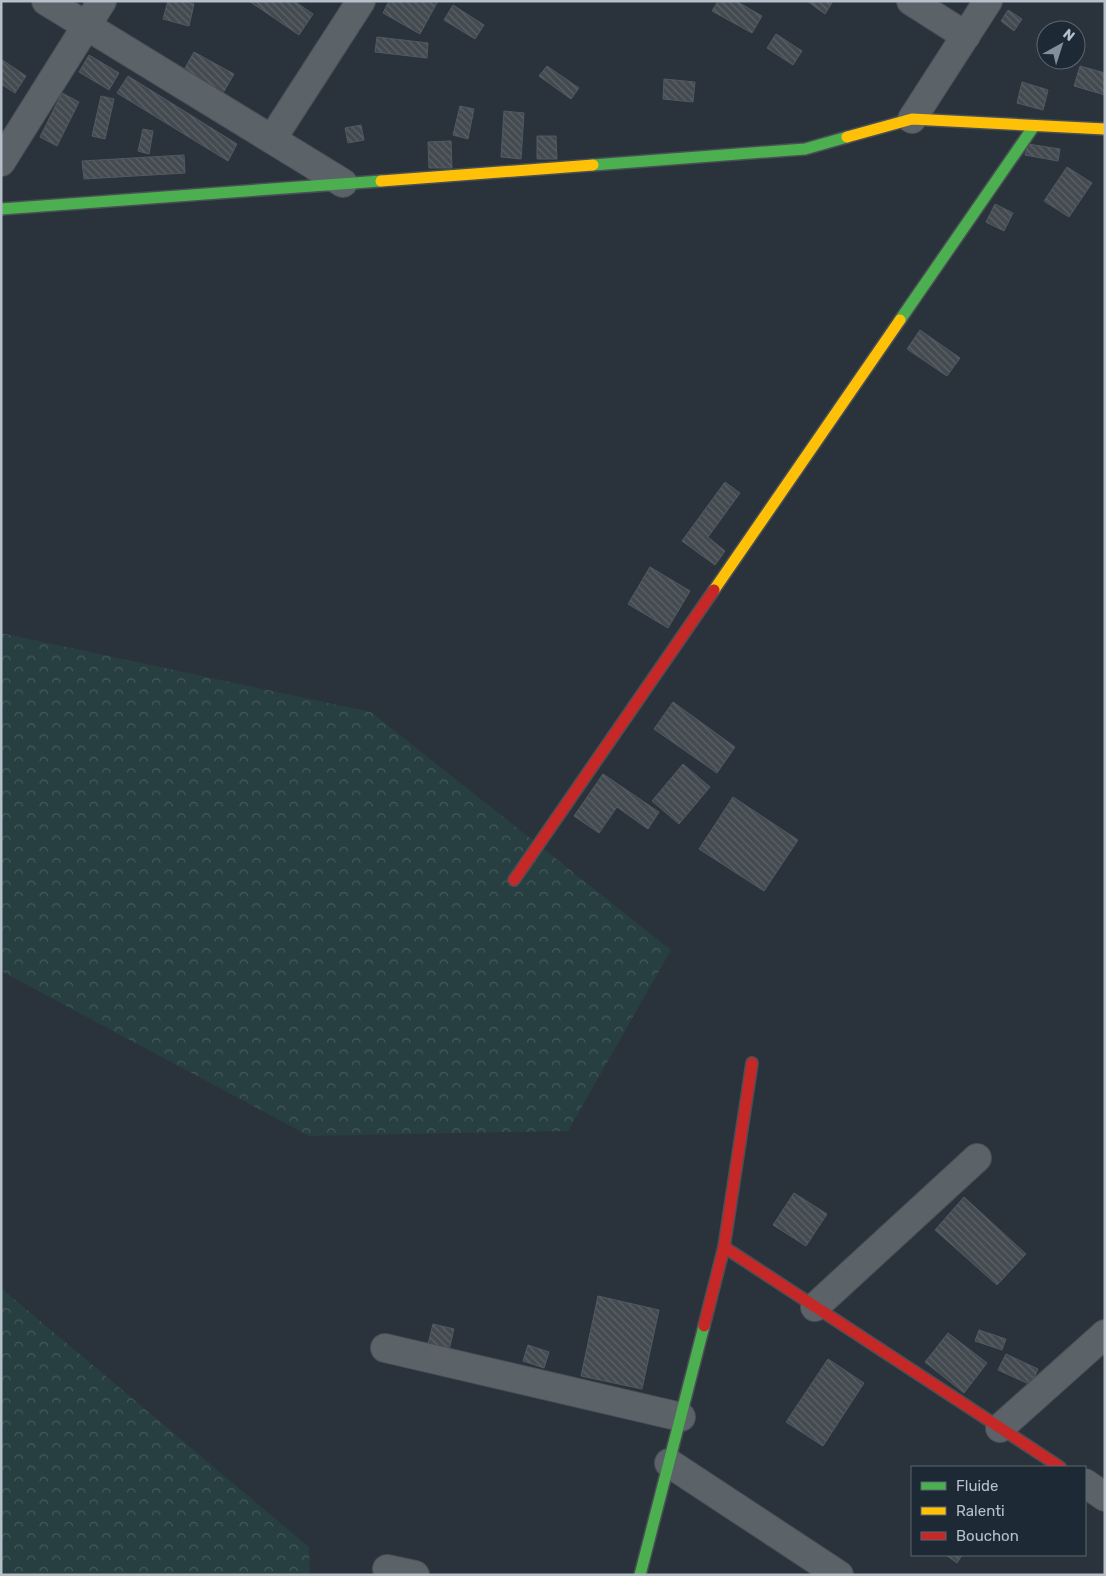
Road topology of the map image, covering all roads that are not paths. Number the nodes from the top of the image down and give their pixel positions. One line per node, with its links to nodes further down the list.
1 (46, 1): 6 (street)
2 (102, 1): 6 (street)
3 (361, 1): 11 (street)
4 (911, 1): 7 (street)
5 (988, 1): 7 (street)
6 (87, 26): 11 (street); 12 (street)
7 (966, 36): 8 (street)
8 (912, 119): 9 (street); 13 (street)
9 (1034, 126): 10 (street); 15 (street)
10 (1105, 129)
11 (272, 139): 13 (street)
12 (1, 162)
13 (343, 183): 14 (street)
14 (1, 208)
15 (514, 880)
16 (752, 1063): 18 (street)
17 (977, 1158): 19 (street)
18 (724, 1247): 19 (street); 22 (street)
19 (815, 1307): 23 (street)
20 (1105, 1334): 23 (street)
21 (384, 1348): 22 (street)
22 (681, 1417): 24 (street)
23 (1000, 1428): 25 (street)
24 (669, 1463): 30 (street); 31 (street)
25 (1058, 1466)
26 (1086, 1485): 27 (street)
27 (1105, 1497)
28 (387, 1569): 29 (street)
29 (415, 1575)
30 (640, 1575)
31 (839, 1575)

